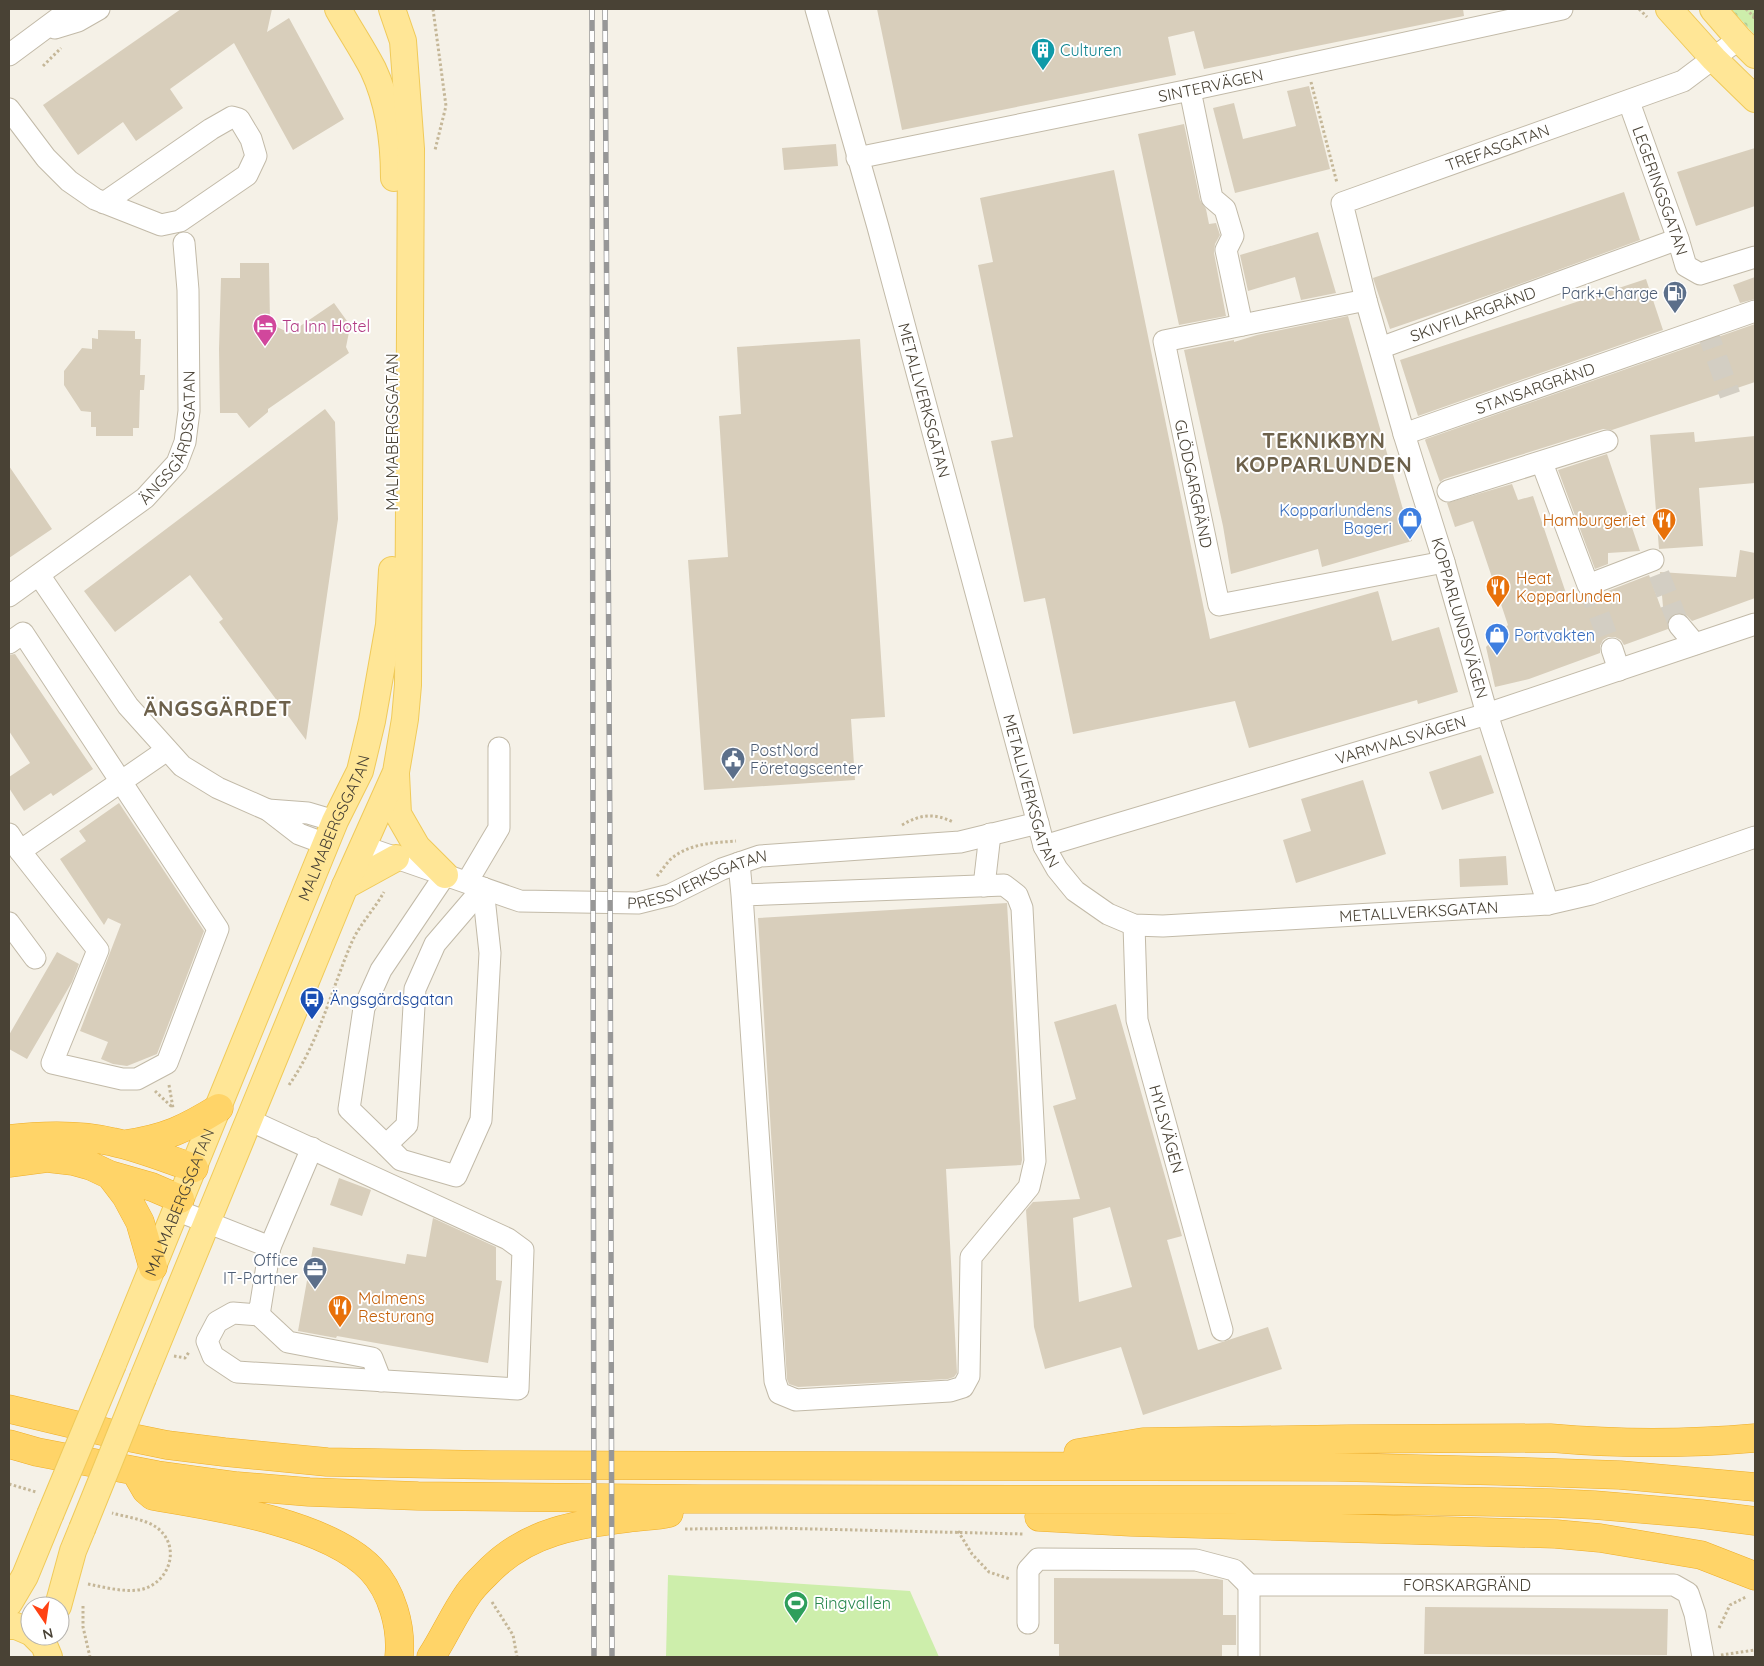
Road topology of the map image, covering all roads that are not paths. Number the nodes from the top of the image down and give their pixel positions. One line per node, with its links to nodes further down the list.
1 (71, 9): 9 (street)
2 (99, 9): 9 (street)
3 (338, 9): 46 (main road, MALMABERGSGATAN)
4 (392, 9): 43 (main road, MALMABERGSGATAN)
5 (816, 9): 17 (street, METALLVERKSGATAN)
6 (1562, 9): 13 (street, SINTERVÄGEN)
7 (1669, 9): 12 (main road)
8 (1713, 9): 10 (main road)
9 (39, 34): 11 (street)
10 (1747, 47): 12 (street, TREFASGATAN)
11 (9, 54)
12 (1714, 59): 14 (main road); 15 (street, TREFASGATAN)
13 (1190, 90): 17 (street, SINTERVÄGEN); 24 (street)
14 (1755, 99)
15 (1629, 102): 19 (street, LEGERINGSGATAN); 22 (street, TREFASGATAN)
16 (9, 109): 18 (street)
17 (857, 158): 45 (street, METALLVERKSGATAN)
18 (104, 203): 18 (street)
19 (1678, 239): 21 (street, LEGERINGSGATAN); 25 (street, SKIVFILARGRÄND)
20 (184, 243): 32 (street, ÄNGSGÄRDSGATAN)
21 (1755, 257)
22 (1366, 301): 24 (street, GLÖDGARGRÄND); 25 (street, KOPPARLUNDSVÄGEN)
23 (1755, 311): 26 (street, STANSARGRÄND)
24 (1242, 325): 31 (street, GLÖDGARGRÄND)
25 (1380, 348): 26 (street, KOPPARLUNDSVÄGEN)
26 (1404, 434): 31 (street, KOPPARLUNDSVÄGEN)
27 (1607, 442): 28 (street)
28 (1542, 463): 29 (street); 30 (street)
29 (1448, 491)
30 (1653, 560)
31 (1444, 562): 40 (street, KOPPARLUNDSVÄGEN)
32 (39, 575): 33 (street, ÄNGSGÄRDSGATAN); 42 (street)
33 (9, 596)
34 (1755, 624): 37 (street, VARMVALSVÄGEN)
35 (1680, 625): 37 (street)
36 (9, 643): 44 (street)
37 (1695, 644): 39 (street, VARMVALSVÄGEN)
38 (1612, 649): 39 (street)
39 (1619, 670): 40 (street, VARMVALSVÄGEN)
40 (1488, 714): 51 (street, VARMVALSVÄGEN); 58 (street, KOPPARLUNDSVÄGEN)
41 (499, 748): 54 (street)
42 (168, 750): 44 (street); 46 (street)
43 (396, 772): 50 (main road, MALMABERGSGATAN); 54 (main road)
44 (120, 782): 49 (street); 49 (street)
45 (1038, 822): 47 (street, PRESSVERKSGATAN); 51 (street, METALLVERKSGATAN)
46 (331, 832): 50 (main road); 62 (main road, MALMABERGSGATAN)
47 (990, 834): 53 (street, PRESSVERKSGATAN); 56 (street)
48 (1755, 838): 58 (street, METALLVERKSGATAN)
49 (14, 843)
50 (362, 846): 52 (street, PRESSVERKSGATAN); 55 (main road, MALMABERGSGATAN)
51 (1044, 846): 60 (street, METALLVERKSGATAN)
52 (396, 858): 54 (street, PRESSVERKSGATAN); 55 (main road)
53 (740, 863): 54 (street, PRESSVERKSGATAN); 57 (street)
54 (465, 882): 66 (street); 66 (street); 66 (street)
55 (345, 886): 63 (main road, MALMABERGSGATAN)
56 (984, 886): 57 (street); 57 (street)
57 (742, 895)
58 (1548, 904): 60 (street, METALLVERKSGATAN)
59 (9, 923): 61 (street)
60 (1134, 925): 77 (street, HYLSVÄGEN)
61 (35, 958)
62 (219, 1108): 65 (highway); 69 (main road, MALMABERGSGATAN)
63 (249, 1120): 67 (street); 71 (main road, MALMABERGSGATAN)
64 (9, 1139): 65 (highway)
65 (124, 1144): 69 (highway)
66 (386, 1145)
67 (312, 1148): 74 (street); 78 (street)
68 (9, 1163): 70 (highway)
69 (194, 1168): 71 (main road); 72 (main road, MALMABERGSGATAN)
70 (110, 1175): 72 (highway); 75 (highway)
71 (224, 1179): 73 (main road, MALMABERGSGATAN)
72 (178, 1204): 73 (main road); 75 (main road, MALMABERGSGATAN)
73 (209, 1216): 74 (street); 92 (main road, MALMABERGSGATAN, bridge)
74 (270, 1248): 76 (street)
75 (153, 1268): 93 (main road, MALMABERGSGATAN, bridge)
76 (259, 1316): 78 (street); 78 (street)
77 (1222, 1330)
78 (381, 1381)
79 (9, 1389): 81 (highway)
80 (9, 1409): 81 (highway)
81 (48, 1420): 84 (highway)
82 (1755, 1438): 84 (highway)
83 (9, 1444): 85 (highway)
84 (988, 1466): 86 (highway)
85 (135, 1471): 87 (highway); 96 (highway)
86 (1755, 1487)
87 (702, 1498): 88 (highway); 97 (highway)
88 (962, 1499): 89 (highway); 90 (highway)
89 (1755, 1521)
90 (1755, 1576)
91 (1249, 1585): 94 (street); 95 (street, FORSKARGRÄND); 98 (street)
92 (61, 1596)
93 (9, 1603)
94 (1028, 1623)
95 (1711, 1656)
96 (399, 1657)
97 (431, 1657)
98 (1249, 1657)

